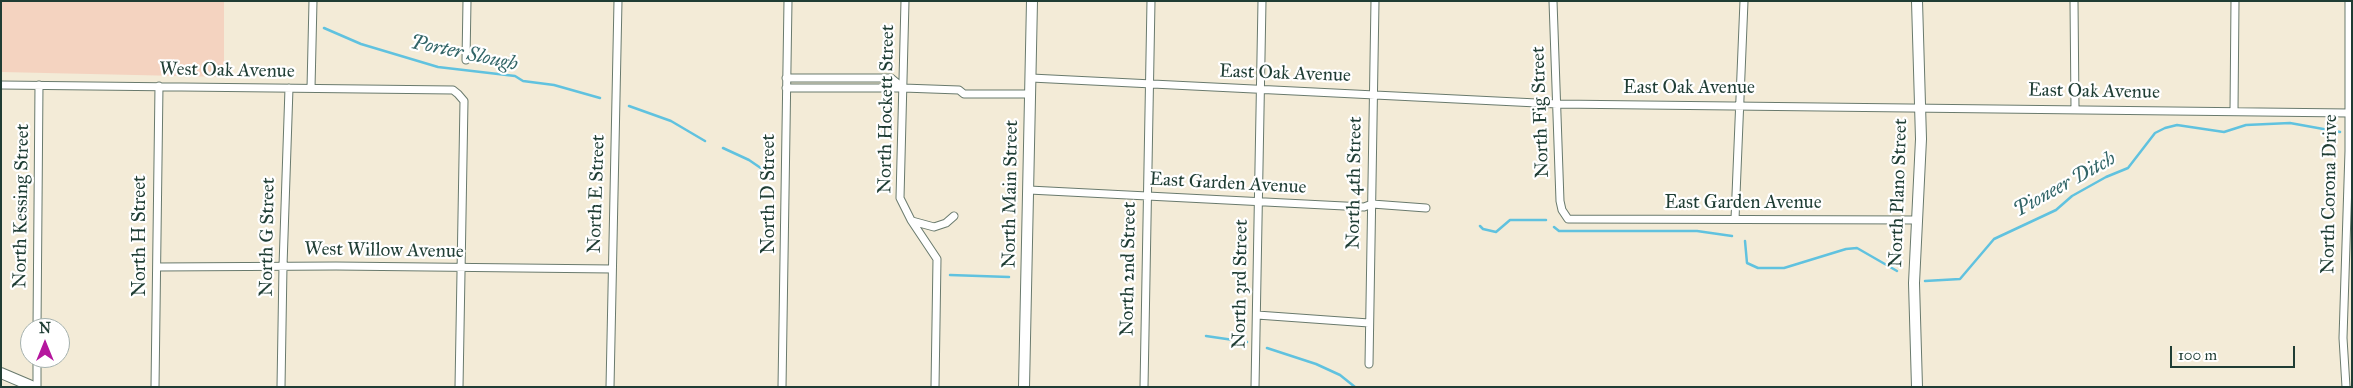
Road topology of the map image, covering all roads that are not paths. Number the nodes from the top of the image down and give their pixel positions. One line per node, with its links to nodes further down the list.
1 (313, 1): 24 (street)
2 (467, 1): 16 (street)
3 (618, 1): 49 (street, North E Street)
4 (788, 1): 17 (street, North D Street)
5 (905, 1): 26 (street, North Hockett Street)
6 (1032, 1): 18 (main road, North Main Street)
7 (1151, 1): 21 (street, North 2nd Street)
8 (1262, 1): 27 (street, North 3rd Street)
9 (1375, 1): 29 (street, North 4th Street)
10 (1553, 1): 30 (street, North Fig Street)
11 (1744, 1): 31 (street)
12 (1917, 1): 32 (main road, North Plano Street)
13 (2074, 1): 33 (street)
14 (2235, 1): 34 (street)
15 (2349, 1): 35 (street, North Corona Drive)
16 (466, 60)
17 (786, 78): 25 (street, North D Street); 26 (street)
18 (1031, 78): 21 (street, East Oak Avenue); 28 (main road, North Main Street)
19 (1, 85): 20 (street, West Oak Avenue)
20 (39, 85): 22 (street, West Oak Avenue); 51 (street, North Kessing Street)
21 (1150, 85): 27 (street, East Oak Avenue); 37 (street, North 2nd Street)
22 (159, 86): 23 (street, West Oak Avenue); 47 (street, North H Street)
23 (289, 88): 24 (street, West Oak Avenue); 46 (street, North G Street)
24 (311, 88): 48 (street, West Oak Avenue)
25 (786, 88): 26 (street); 61 (street, North D Street)
26 (903, 88): 28 (street); 45 (street, North Hockett Street)
27 (1261, 90): 29 (street, East Oak Avenue); 38 (street, North 3rd Street)
28 (1030, 94): 36 (main road, North Main Street)
29 (1372, 94): 30 (street, East Oak Avenue); 39 (street, North 4th Street)
30 (1557, 104): 31 (street, East Oak Avenue); 42 (street, North Fig Street)
31 (1739, 104): 32 (street, East Oak Avenue); 43 (street)
32 (1920, 106): 33 (street, East Oak Avenue); 44 (main road, North Plano Street)
33 (2075, 108): 34 (street, East Oak Avenue)
34 (2234, 111): 35 (street, East Oak Avenue)
35 (2348, 112): 67 (street, North Corona Drive)
36 (1029, 190): 37 (street, East Garden Avenue); 63 (main road, North Main Street)
37 (1147, 196): 38 (street, East Garden Avenue); 64 (street, North 2nd Street)
38 (1259, 201): 39 (street, East Garden Avenue); 50 (street, North 3rd Street)
39 (1372, 204): 40 (street, East Garden Avenue); 52 (street, North 4th Street)
40 (1426, 208)
41 (954, 216): 45 (street)
42 (1568, 218): 43 (street, East Garden Avenue)
43 (1735, 219): 44 (street, East Garden Avenue)
44 (1917, 220): 66 (main road, North Plano Street)
45 (912, 221): 62 (street, North Hockett Street)
46 (282, 266): 47 (street, West Willow Avenue); 48 (street, West Willow Avenue); 58 (street, North G Street)
47 (157, 267): 57 (street, North H Street)
48 (460, 268): 49 (street, West Willow Avenue); 59 (street)
49 (612, 269): 60 (street, North E Street)
50 (1257, 315): 52 (street); 65 (street, North 3rd Street)
51 (37, 318)
52 (1369, 323): 53 (street, North 4th Street)
53 (1370, 364)
54 (36, 368): 56 (street)
55 (1, 373): 56 (main road)
56 (35, 387)
57 (155, 387)
58 (281, 387)
59 (459, 387)
60 (610, 387)
61 (782, 387)
62 (935, 387)
63 (1024, 387)
64 (1144, 387)
65 (1255, 387)
66 (1917, 387)
67 (2346, 387)

